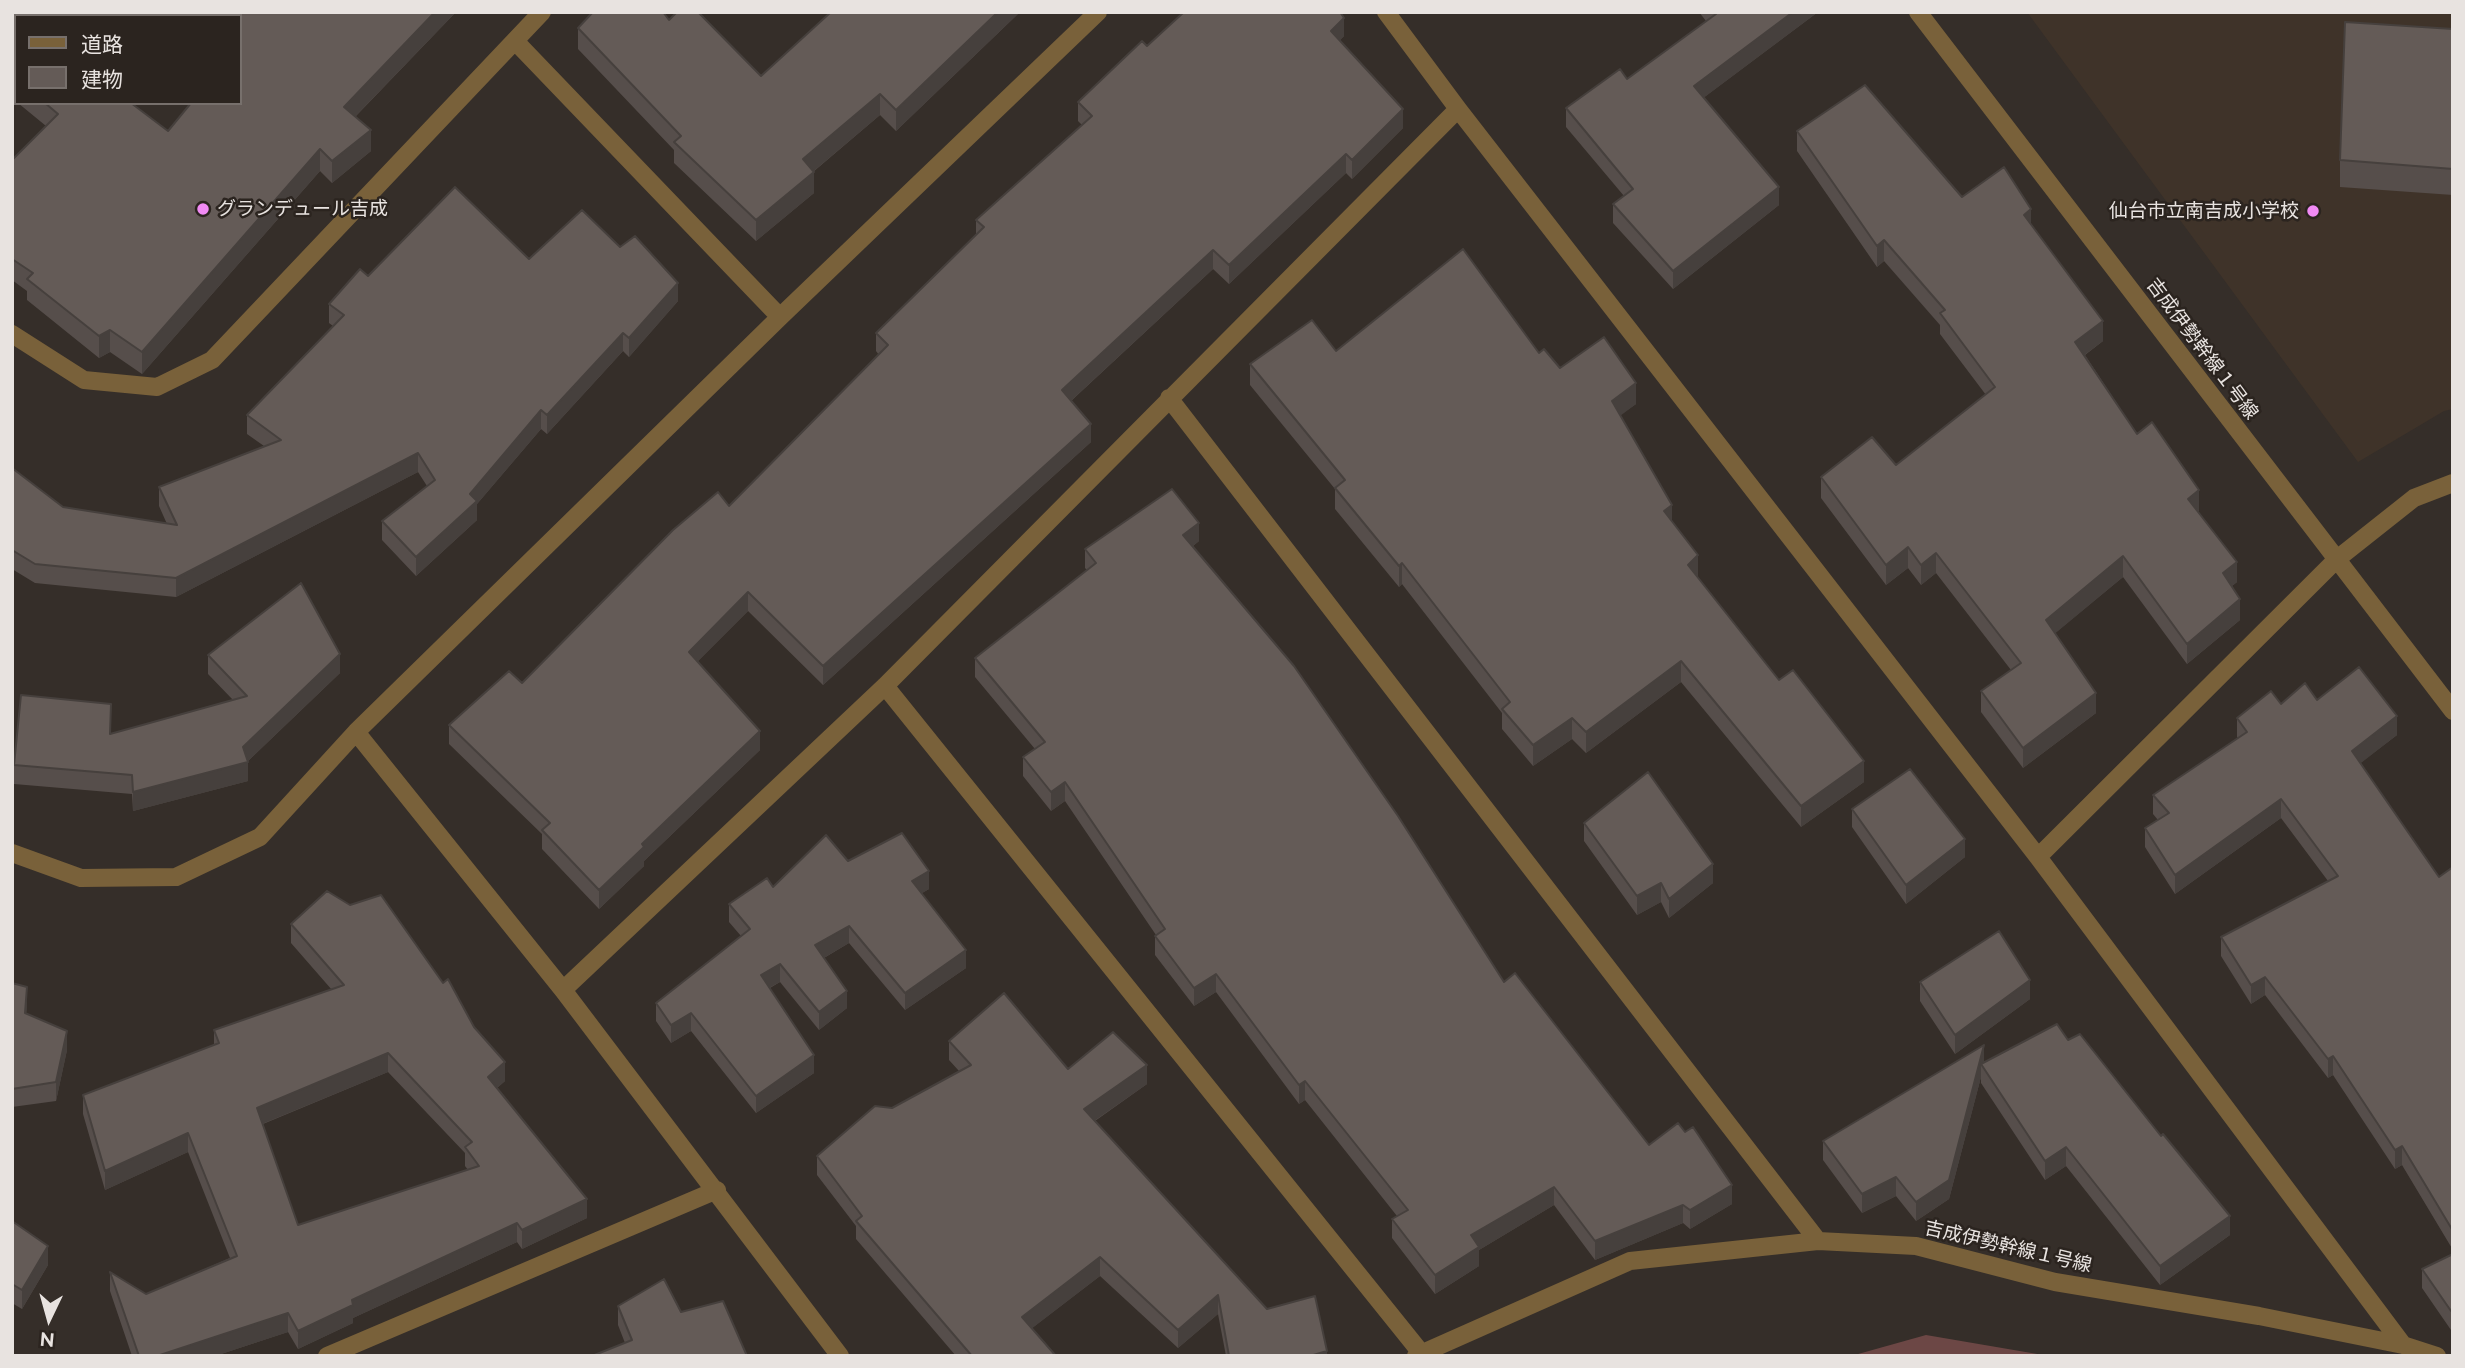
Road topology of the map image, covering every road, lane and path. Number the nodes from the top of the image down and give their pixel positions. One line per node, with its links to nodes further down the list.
1 (542, 12): 5 (street)
2 (1098, 12): 7 (street)
3 (1387, 12): 6 (street)
4 (1918, 12): 11 (street, 吉成伊勢幹線１号線)
5 (516, 42): 7 (street); 8 (street)
6 (1458, 109): 9 (street); 16 (street)
7 (780, 317): 14 (street)
8 (12, 334)
9 (1170, 398): 12 (street); 19 (street)
10 (2453, 483): 11 (street)
11 (2337, 559): 13 (street, 吉成伊勢幹線１号線); 16 (street)
12 (885, 686): 17 (street); 21 (street)
13 (2453, 711)
14 (356, 732): 15 (street); 17 (street)
15 (12, 853)
16 (2038, 857): 20 (street)
17 (563, 990): 18 (street)
18 (717, 1190): 22 (street); 23 (street)
19 (1818, 1241): 20 (street, 吉成伊勢幹線１号線); 21 (street, 吉成伊勢幹線１号線)
20 (2403, 1345): 24 (street, 吉成伊勢幹線１号線)
21 (1419, 1355)
22 (327, 1356)
23 (840, 1356)
24 (2437, 1356)

